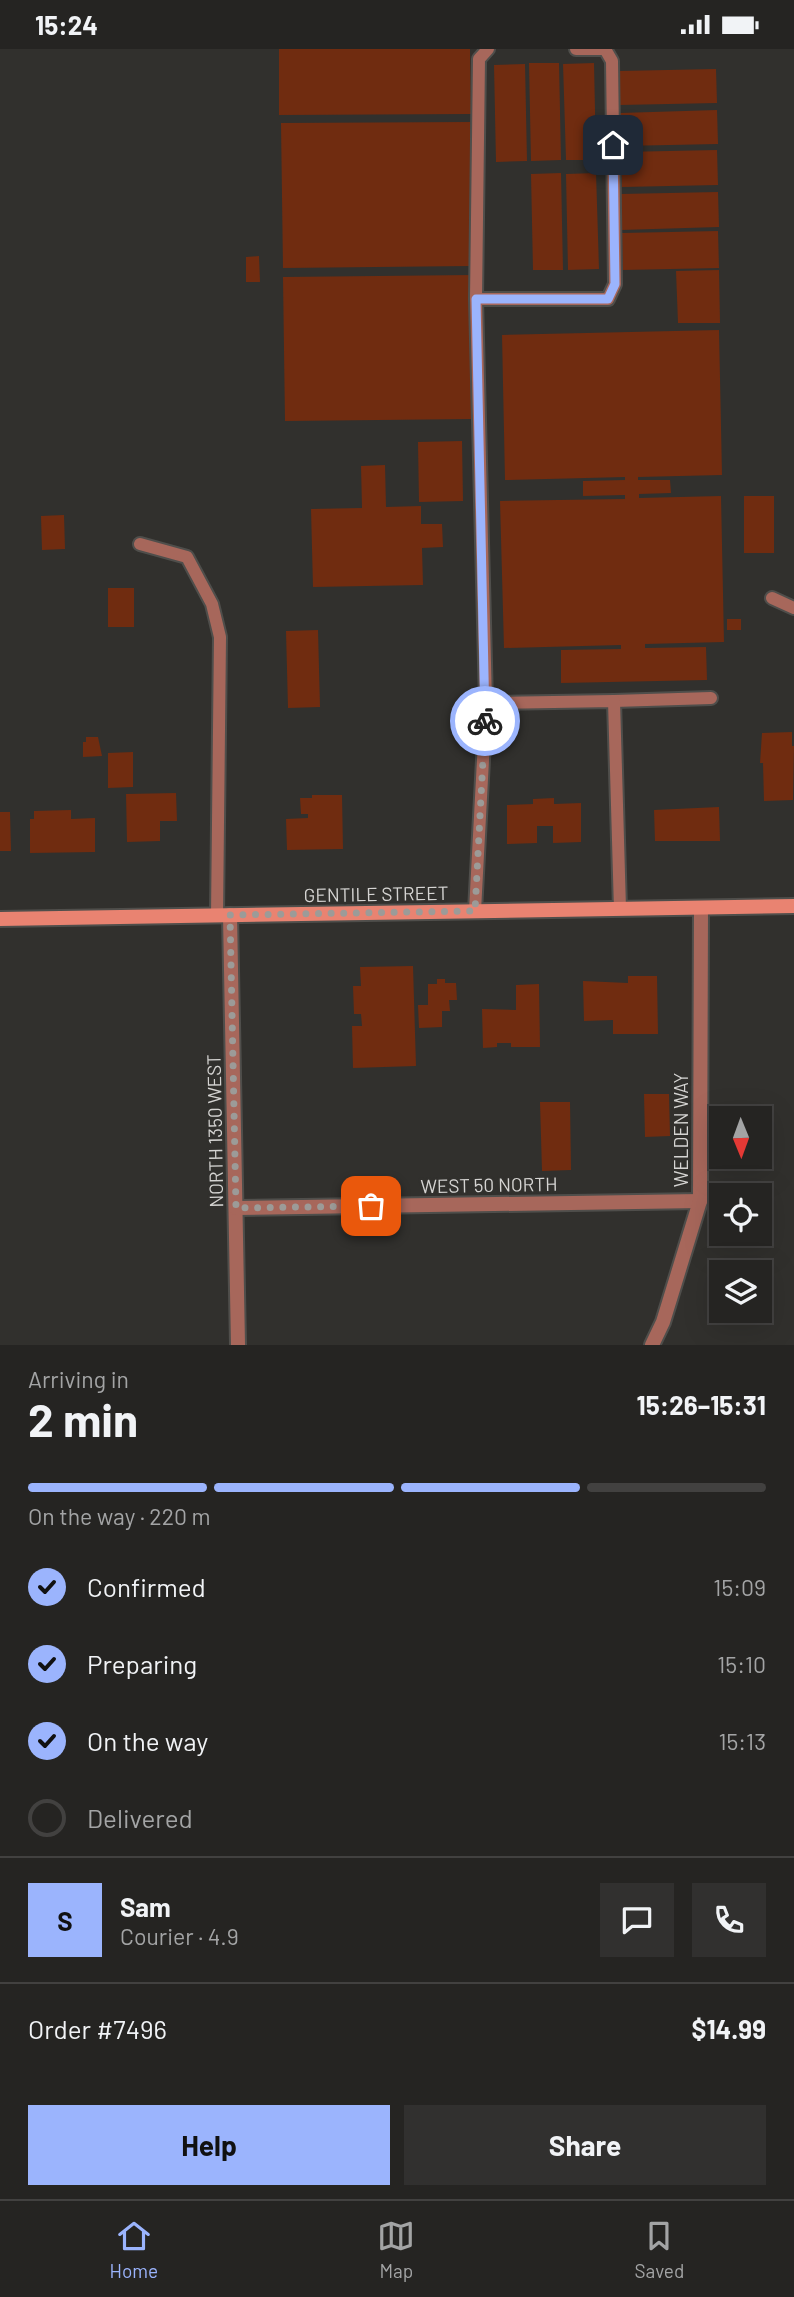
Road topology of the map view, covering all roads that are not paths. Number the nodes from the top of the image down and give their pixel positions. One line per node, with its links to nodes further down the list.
1 (488, 49): 3 (lane)
2 (576, 49): 3 (lane)
3 (476, 299): 9 (lane)
4 (140, 544): 14 (lane)
5 (772, 598): 6 (lane)
6 (794, 608)
7 (711, 698): 8 (lane)
8 (614, 701): 9 (lane); 12 (lane)
9 (486, 703): 13 (lane)
10 (794, 906): 11 (main road, GENTILE STREET)
11 (701, 908): 12 (main road, GENTILE STREET); 16 (street, WELDEN WAY)
12 (620, 909): 13 (main road, GENTILE STREET)
13 (475, 911): 14 (main road, GENTILE STREET)
14 (224, 916): 15 (main road, GENTILE STREET); 17 (street, NORTH 1350 WEST)
15 (0, 919)
16 (700, 1201): 17 (street, WEST 50 NORTH); 19 (street, WELDEN WAY)
17 (236, 1208): 18 (street, NORTH 1350 WEST)
18 (238, 1345)
19 (652, 1345)

